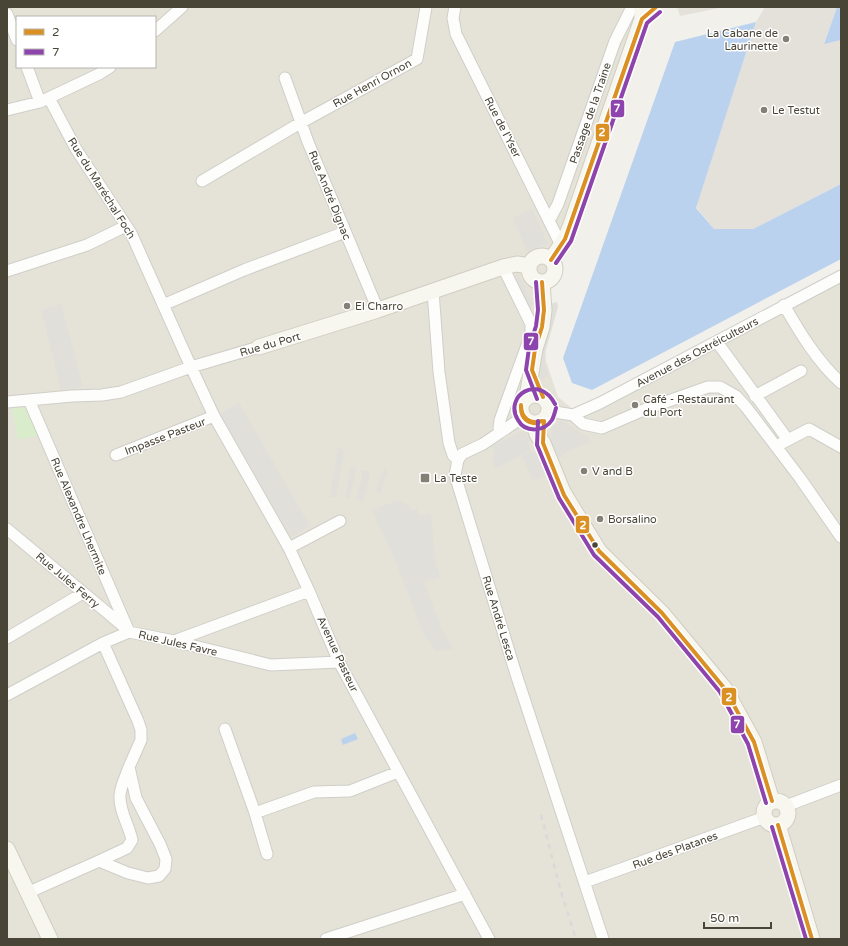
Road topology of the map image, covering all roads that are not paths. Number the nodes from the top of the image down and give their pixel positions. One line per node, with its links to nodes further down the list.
1 (182, 7): 7 (street)
2 (426, 7): 14 (street, Rue Henri Ornon)
3 (455, 7): 16 (street, Rue de l'Yser)
4 (632, 7): 16 (street, Passage de la Traine)
5 (649, 9): 19 (main road)
6 (7, 14): 8 (street)
7 (156, 30)
8 (16, 37)
9 (28, 68): 12 (street, Rue du Maréchal Foch)
10 (108, 68): 12 (street)
11 (285, 78): 14 (street, Rue André Dignac)
12 (45, 100): 13 (street); 17 (street, Rue du Maréchal Foch)
13 (7, 110)
14 (302, 122): 15 (street); 18 (street, Rue André Dignac)
15 (202, 181)
16 (549, 221): 19 (street, Rue de l'Yser)
17 (126, 226): 23 (street); 27 (street, Rue du Maréchal Foch)
18 (345, 232): 27 (street); 29 (street, Rue André Dignac)
19 (561, 245): 20 (main road)
20 (551, 260): 21 (main road); 25 (main road)
21 (529, 266): 22 (main road, Rue du Port); 25 (main road)
22 (503, 267): 26 (main road, Rue du Port); 44 (street)
23 (7, 271)
24 (841, 276): 28 (street, Avenue des Ostréiculteurs)
25 (542, 282): 33 (main road)
26 (433, 291): 29 (main road, Rue du Port); 49 (street)
27 (163, 305): 32 (street, Rue du Maréchal Foch)
28 (784, 306): 30 (street, Avenue des Ostréiculteurs); 35 (street)
29 (378, 310): 31 (main road, Rue du Port)
30 (717, 342): 36 (street); 41 (street, Avenue des Ostréiculteurs)
31 (259, 347): 32 (street, Rue du Port)
32 (191, 367): 39 (street, Rue du Port); 42 (street, Avenue Pasteur)
33 (532, 370): 37 (main road); 38 (main road)
34 (801, 371): 36 (street)
35 (841, 383)
36 (755, 396): 45 (street)
37 (527, 397): 38 (main road); 43 (main road)
38 (543, 397): 43 (main road)
39 (29, 400): 40 (street, Rue du Port); 56 (street, Rue Alexandre Lhermite)
40 (7, 402)
41 (573, 415): 43 (street); 46 (street)
42 (214, 416): 48 (street, Impasse Pasteur); 53 (street, Avenue Pasteur)
43 (537, 418): 44 (street); 66 (main road)
44 (501, 432): 49 (street)
45 (788, 440): 46 (street); 47 (street)
46 (776, 447): 52 (street)
47 (841, 447)
48 (116, 455)
49 (458, 460): 74 (street, Rue André Lesca)
50 (340, 521): 53 (street)
51 (7, 529): 55 (street, Rue Jules Ferry)
52 (841, 537)
53 (289, 548): 54 (street, Avenue Pasteur)
54 (309, 591): 58 (street); 60 (street, Avenue Pasteur)
55 (83, 593): 56 (street, Rue Jules Ferry); 57 (street)
56 (129, 632): 58 (street, Rue Jules Favre); 59 (street, Rue Jules Favre)
57 (7, 638)
58 (174, 641): 60 (street, Rue Jules Favre)
59 (104, 643): 61 (street, Rue Jules Favre); 63 (street)
60 (339, 662): 64 (street, Avenue Pasteur)
61 (7, 695)
62 (225, 729): 68 (street)
63 (129, 767): 73 (street); 73 (street)
64 (398, 772): 68 (street); 76 (street, Avenue Pasteur)
65 (841, 785): 67 (street)
66 (772, 801): 67 (main road); 69 (main road)
67 (786, 806): 70 (main road)
68 (255, 813): 72 (street)
69 (765, 817): 70 (main road); 74 (street, Rue des Platanes)
70 (778, 825): 81 (main road)
71 (7, 849): 75 (main road)
72 (267, 854)
73 (99, 861): 75 (street)
74 (585, 882): 80 (street, Rue André Lesca)
75 (27, 893): 77 (main road)
76 (465, 894): 78 (street); 79 (street, Avenue Pasteur)
77 (50, 939)
78 (326, 939)
79 (489, 939)
80 (603, 939)
81 (812, 939)

